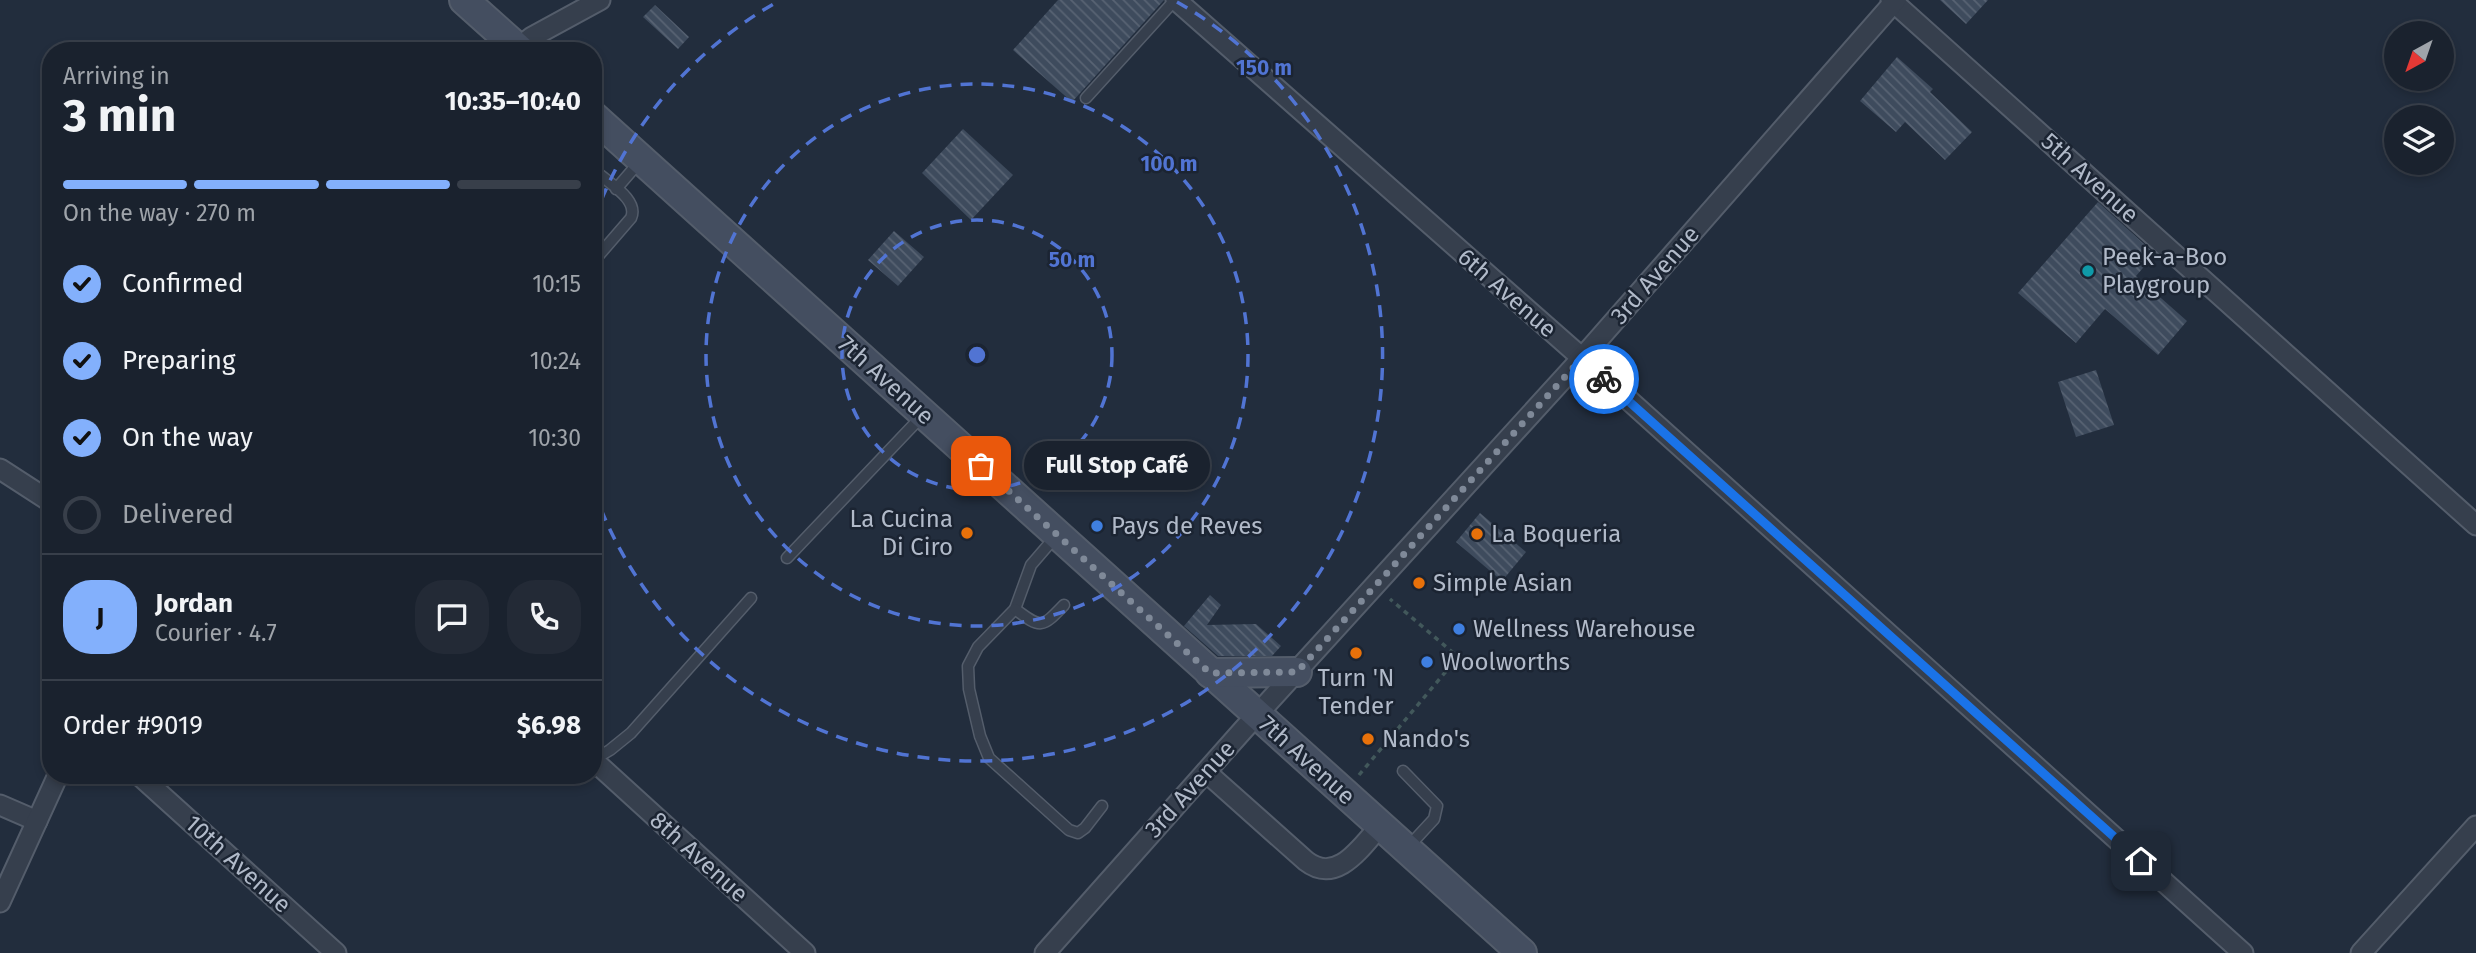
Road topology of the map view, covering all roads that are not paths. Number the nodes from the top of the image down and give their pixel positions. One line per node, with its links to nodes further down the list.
1 (464, 0): 5 (main road)
2 (600, 0): 6 (street)
3 (1175, 0): 7 (lane); 13 (street, 6th Avenue)
4 (1894, 1): 13 (street, 3rd Avenue); 17 (street, 5th Avenue)
5 (509, 42)
6 (529, 42)
7 (1086, 98)
8 (602, 124): 9 (main road, 7th Avenue)
9 (641, 159): 11 (lane); 14 (main road, 7th Avenue)
10 (602, 177): 11 (lane)
11 (615, 189): 12 (lane)
12 (602, 252)
13 (1582, 358): 23 (street, 3rd Avenue); 43 (street, 6th Avenue)
14 (924, 414): 18 (main road, 7th Avenue); 19 (lane)
15 (0, 469): 16 (street)
16 (42, 496)
17 (2476, 525)
18 (1057, 535): 22 (lane); 24 (main road, 7th Avenue)
19 (787, 558)
20 (751, 598): 26 (lane)
21 (1064, 605): 22 (lane)
22 (1015, 609): 33 (lane)
23 (1297, 672): 24 (main road); 25 (street, 3rd Avenue)
24 (1210, 673): 25 (main road, 7th Avenue)
25 (1257, 715): 29 (street, 3rd Avenue); 35 (main road, 7th Avenue)
26 (602, 755)
27 (602, 768): 40 (street, 8th Avenue)
28 (1403, 771): 37 (lane)
29 (1206, 772): 35 (street); 41 (street, 3rd Avenue)
30 (54, 784): 34 (street)
31 (149, 784): 39 (street, 10th Avenue)
32 (0, 805): 34 (street)
33 (1102, 806)
34 (37, 821): 38 (street)
35 (1380, 825): 37 (main road, 7th Avenue)
36 (2476, 826): 44 (street)
37 (1406, 849): 42 (main road, 7th Avenue)
38 (0, 902)
39 (336, 953)
40 (805, 953)
41 (1045, 953)
42 (1522, 953)
43 (2243, 953)
44 (2361, 953)

